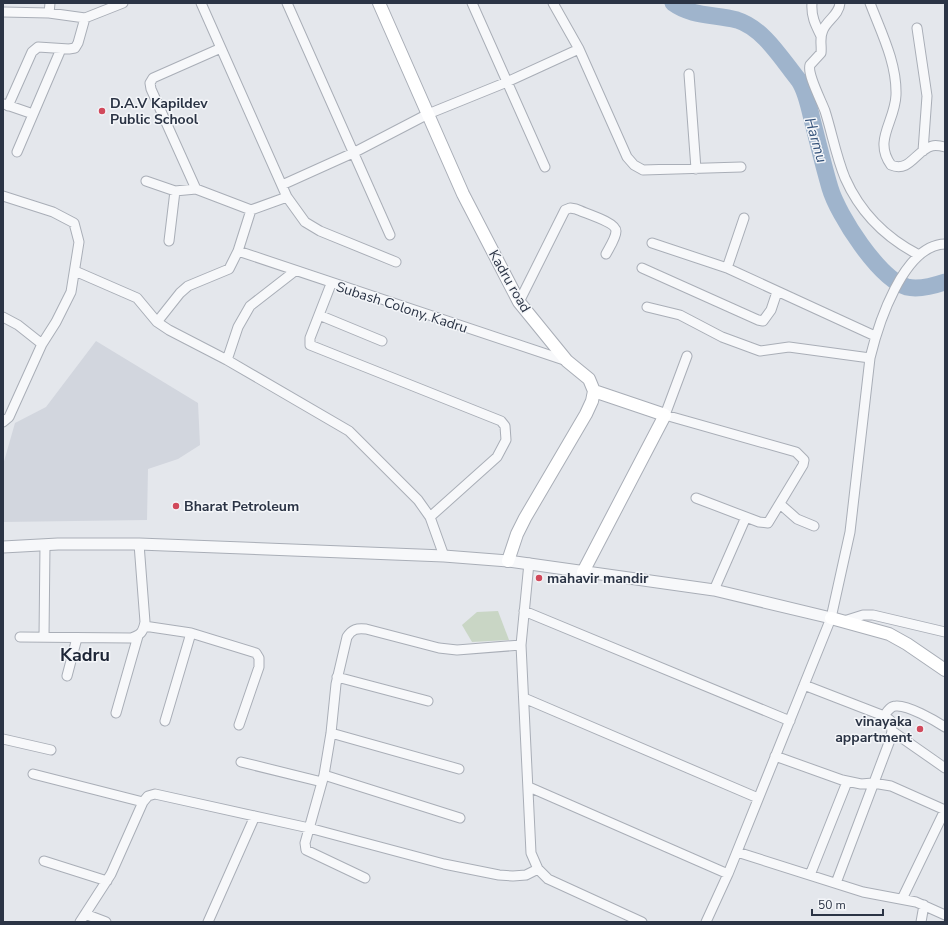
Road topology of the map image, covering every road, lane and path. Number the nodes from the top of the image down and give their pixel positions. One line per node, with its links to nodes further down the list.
1 (50, 3): 13 (street)
2 (98, 3): 14 (street)
3 (123, 3): 14 (street)
4 (201, 3): 17 (street)
5 (287, 3): 28 (street)
6 (379, 3): 24 (main road, Kadru road)
7 (472, 3): 21 (street)
8 (553, 3): 19 (street)
9 (812, 3): 16 (street)
10 (840, 3): 16 (street)
11 (870, 3): 26 (street)
12 (3, 12): 13 (street)
13 (49, 13): 14 (street)
14 (89, 16): 18 (street)
15 (917, 28): 26 (street)
16 (821, 36): 46 (street)
17 (221, 48): 33 (street); 34 (street)
18 (61, 49): 22 (street); 23 (street)
19 (579, 49): 21 (street); 31 (street)
20 (689, 74): 31 (street)
21 (507, 82): 24 (street); 29 (street)
22 (6, 105): 23 (street)
23 (33, 114): 27 (street)
24 (428, 114): 28 (street); 54 (main road, Kadru road)
25 (945, 147): 26 (street)
26 (923, 151)
27 (17, 152)
28 (353, 153): 33 (street); 40 (street)
29 (545, 167)
30 (741, 167): 31 (street)
31 (696, 169)
32 (146, 181): 35 (street)
33 (282, 185): 37 (street)
34 (196, 189): 35 (street); 38 (street)
35 (175, 191): 41 (street)
36 (3, 196): 50 (street)
37 (287, 198): 38 (street); 47 (street)
38 (251, 210): 44 (street)
39 (744, 218): 49 (street)
40 (390, 235)
41 (169, 241)
42 (652, 243): 49 (street)
43 (945, 244): 46 (street)
44 (238, 251): 51 (street, Subash Colony, Kadru); 58 (street)
45 (606, 254): 54 (street)
46 (919, 255): 59 (street)
47 (396, 262)
48 (642, 268): 53 (street)
49 (727, 268): 53 (street)
50 (75, 271): 58 (street); 61 (street)
51 (295, 271): 52 (street, Subash Colony, Kadru); 64 (street)
52 (331, 284): 56 (street); 65 (street, Subash Colony, Kadru)
53 (777, 292): 59 (street)
54 (519, 302): 65 (main road, Kadru road)
55 (647, 307): 63 (street)
56 (319, 315): 60 (street); 71 (street)
57 (3, 317): 61 (street)
58 (157, 322): 64 (street)
59 (875, 336): 63 (street)
60 (382, 341)
61 (42, 344): 68 (street)
62 (687, 356): 67 (street)
63 (870, 358): 83 (street)
64 (227, 360): 71 (street)
65 (567, 361): 66 (main road, Kadru road)
66 (594, 391): 67 (main road); 78 (main road)
67 (665, 415): 70 (street); 80 (main road)
68 (3, 422)
69 (696, 498): 72 (street)
70 (780, 504): 72 (street); 73 (street)
71 (430, 517): 77 (street)
72 (746, 517): 81 (street)
73 (814, 526)
74 (139, 544): 75 (street); 77 (street); 85 (street)
75 (44, 545): 76 (street); 90 (street)
76 (3, 547)
77 (444, 556): 78 (street)
78 (508, 561): 79 (street)
79 (529, 563): 80 (street); 82 (street)
80 (583, 572): 81 (street)
81 (714, 590): 83 (street)
82 (524, 611): 92 (street); 102 (street)
83 (831, 618): 84 (main road); 96 (street)
84 (844, 621): 86 (street); 93 (main road)
85 (144, 626): 87 (street); 88 (street)
86 (945, 632)
87 (191, 633): 101 (street); 103 (street)
88 (138, 636): 91 (street); 99 (street)
89 (20, 637): 90 (street)
90 (44, 637): 91 (street)
91 (78, 638): 94 (street)
92 (521, 646): 95 (street); 97 (street)
93 (945, 670)
94 (67, 676)
95 (338, 677): 98 (street); 106 (street)
96 (804, 685): 100 (street); 102 (street)
97 (524, 698): 117 (street); 118 (street)
98 (428, 701)
99 (116, 713)
100 (884, 716): 104 (street); 105 (street)
101 (165, 721)
102 (790, 721): 109 (street)
103 (239, 725)
104 (945, 727)
105 (892, 731): 111 (street); 116 (street)
106 (331, 733): 112 (street); 114 (street)
107 (3, 739): 108 (street)
108 (51, 750)
109 (775, 756): 115 (street); 118 (street)
110 (241, 762): 114 (street)
111 (945, 768)
112 (459, 769)
113 (33, 774): 119 (street)
114 (323, 779): 122 (street); 123 (street)
115 (847, 782): 116 (street); 128 (street)
116 (873, 783): 120 (street); 131 (street)
117 (529, 787): 126 (street); 127 (street)
118 (758, 798): 124 (street)
119 (143, 802): 121 (street); 130 (street)
120 (945, 810): 132 (street)
121 (255, 816): 123 (street); 137 (street)
122 (460, 818)
123 (309, 828): 126 (street); 129 (street)
124 (737, 852): 127 (street); 128 (street)
125 (44, 861): 130 (street)
126 (538, 869): 138 (street)
127 (728, 874): 139 (street)
128 (810, 875): 131 (street)
129 (365, 878)
130 (107, 881): 135 (street)
131 (836, 883): 132 (street)
132 (902, 899): 133 (street)
133 (924, 905): 134 (street); 140 (street)
134 (945, 915)
135 (83, 918): 136 (street)
136 (106, 922)
137 (208, 922)
138 (642, 922)
139 (706, 922)
140 (921, 922)

